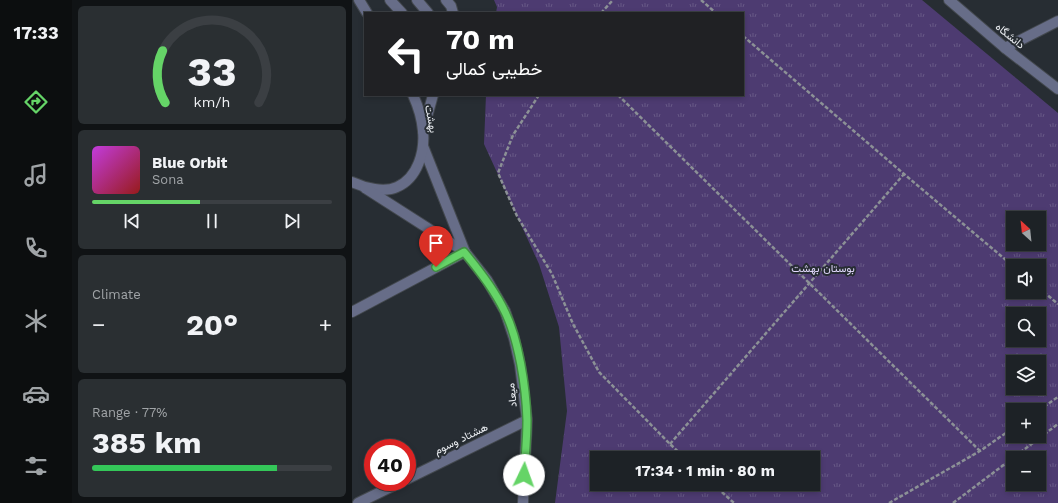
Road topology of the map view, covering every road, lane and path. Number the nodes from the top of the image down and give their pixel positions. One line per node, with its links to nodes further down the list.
1 (359, 0): 8 (street)
2 (390, 0): 9 (street)
3 (417, 0): 10 (street)
4 (446, 0): 11 (street)
5 (613, 0): 12 (path)
6 (701, 0): 13 (path)
7 (949, 0): 16 (street, دانشگاه)
8 (366, 12)
9 (401, 12)
10 (427, 12)
11 (453, 12)
12 (602, 12)
13 (715, 12)
14 (1058, 21): 16 (street)
15 (744, 37): 24 (path)
16 (1005, 48): 17 (street, دانشگاه)
17 (1058, 89)
18 (413, 96): 22 (street, بهشت)
19 (433, 96): 22 (street)
20 (538, 96): 38 (path)
21 (619, 96): 29 (path)
22 (423, 131): 23 (street, بهشت)
23 (423, 146): 26 (street, بهشت); 27 (street)
24 (904, 174): 28 (path); 29 (path)
25 (352, 182): 26 (street, بهشت)
26 (363, 187): 27 (street)
27 (464, 252): 32 (street); 35 (street, میعاد)
28 (1006, 260)
29 (809, 283): 38 (path); 40 (path)
30 (1046, 294): 31 (path)
31 (1058, 304)
32 (352, 312)
33 (1058, 397): 34 (path)
34 (1046, 405)
35 (527, 420): 41 (street, هشتاد وسوم); 45 (street, میعاد)
36 (1058, 424): 48 (path)
37 (1006, 433): 40 (path)
38 (670, 444): 39 (path)
39 (678, 451)
40 (980, 451): 47 (path)
41 (416, 475)
42 (382, 491): 44 (street)
43 (721, 491): 46 (path)
44 (358, 503)
45 (523, 503)
46 (734, 503)
47 (889, 503)
48 (953, 503)

